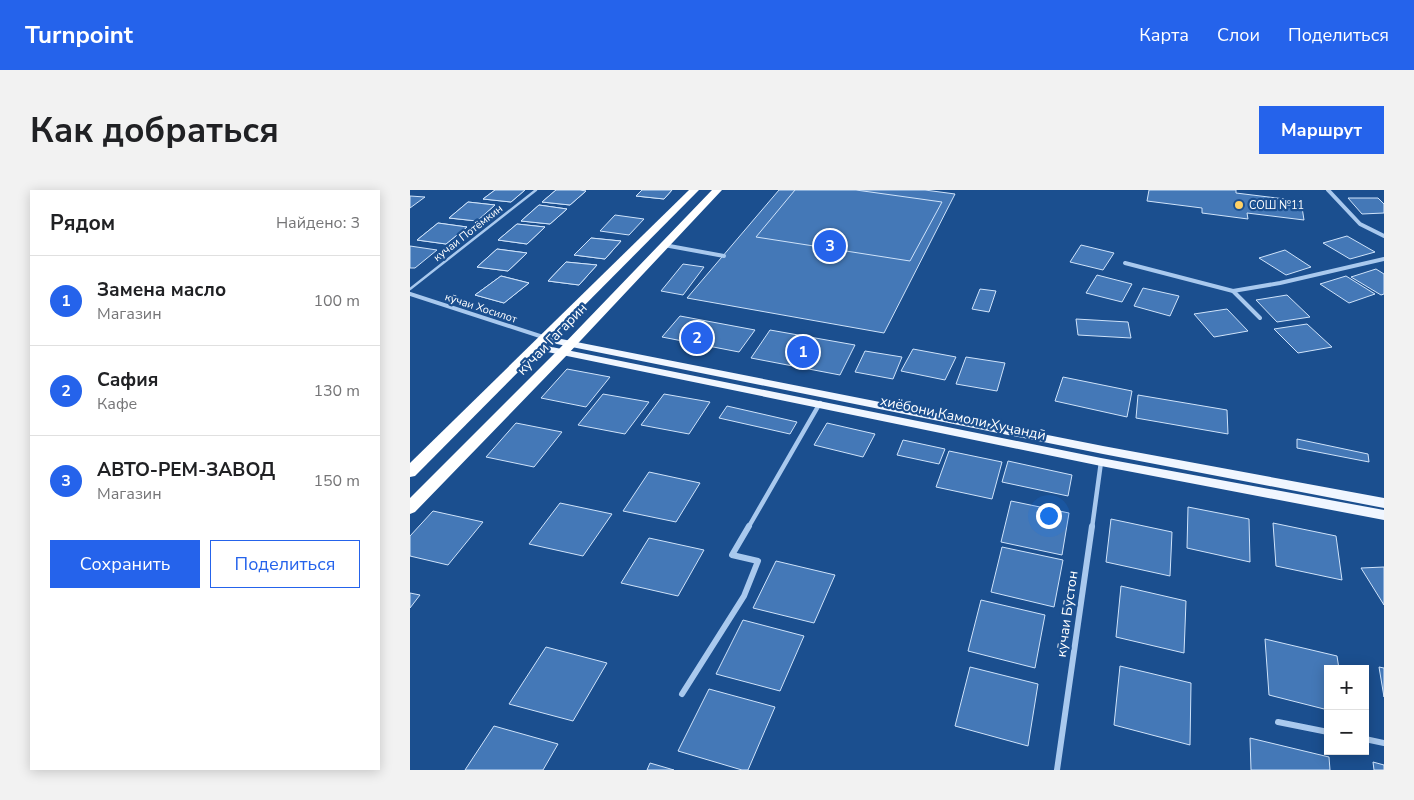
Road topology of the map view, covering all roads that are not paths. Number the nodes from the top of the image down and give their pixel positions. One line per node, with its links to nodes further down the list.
1 (536, 190): 10 (lane, кучаи Потёмкин)
2 (694, 190): 14 (highway, кӯчаи Гагарин)
3 (716, 190): 6 (highway, кӯчаи Гагарин)
4 (1328, 190): 5 (street)
5 (1384, 236)
6 (664, 245): 7 (street); 15 (highway, кӯчаи Гагарин)
7 (724, 256)
8 (1384, 259): 11 (street)
9 (1125, 263): 11 (street)
10 (410, 289)
11 (1233, 291): 13 (street)
12 (410, 294): 14 (street, кӯчаи Хосилот)
13 (1260, 318)
14 (542, 343): 15 (main road, хиёбони Камоли Хуҷандӣ); 18 (highway, кӯчаи Гагарин)
15 (567, 348): 16 (main road, хиёбони Камоли Хуҷандӣ); 19 (main road, хиёбони Камоли Хуҷандӣ); 20 (highway, кӯчаи Гагарин)
16 (820, 403): 17 (main road, хиёбони Камоли Хуҷандӣ); 22 (street)
17 (1102, 462): 21 (main road, хиёбони Камоли Хуҷандӣ); 27 (street, кӯчаи Бӯстон)
18 (410, 472)
19 (1384, 503)
20 (410, 508)
21 (1384, 515)
22 (682, 694)
23 (1278, 722): 24 (street)
24 (1324, 731)
25 (1369, 740): 26 (street)
26 (1384, 743)
27 (1057, 770)

